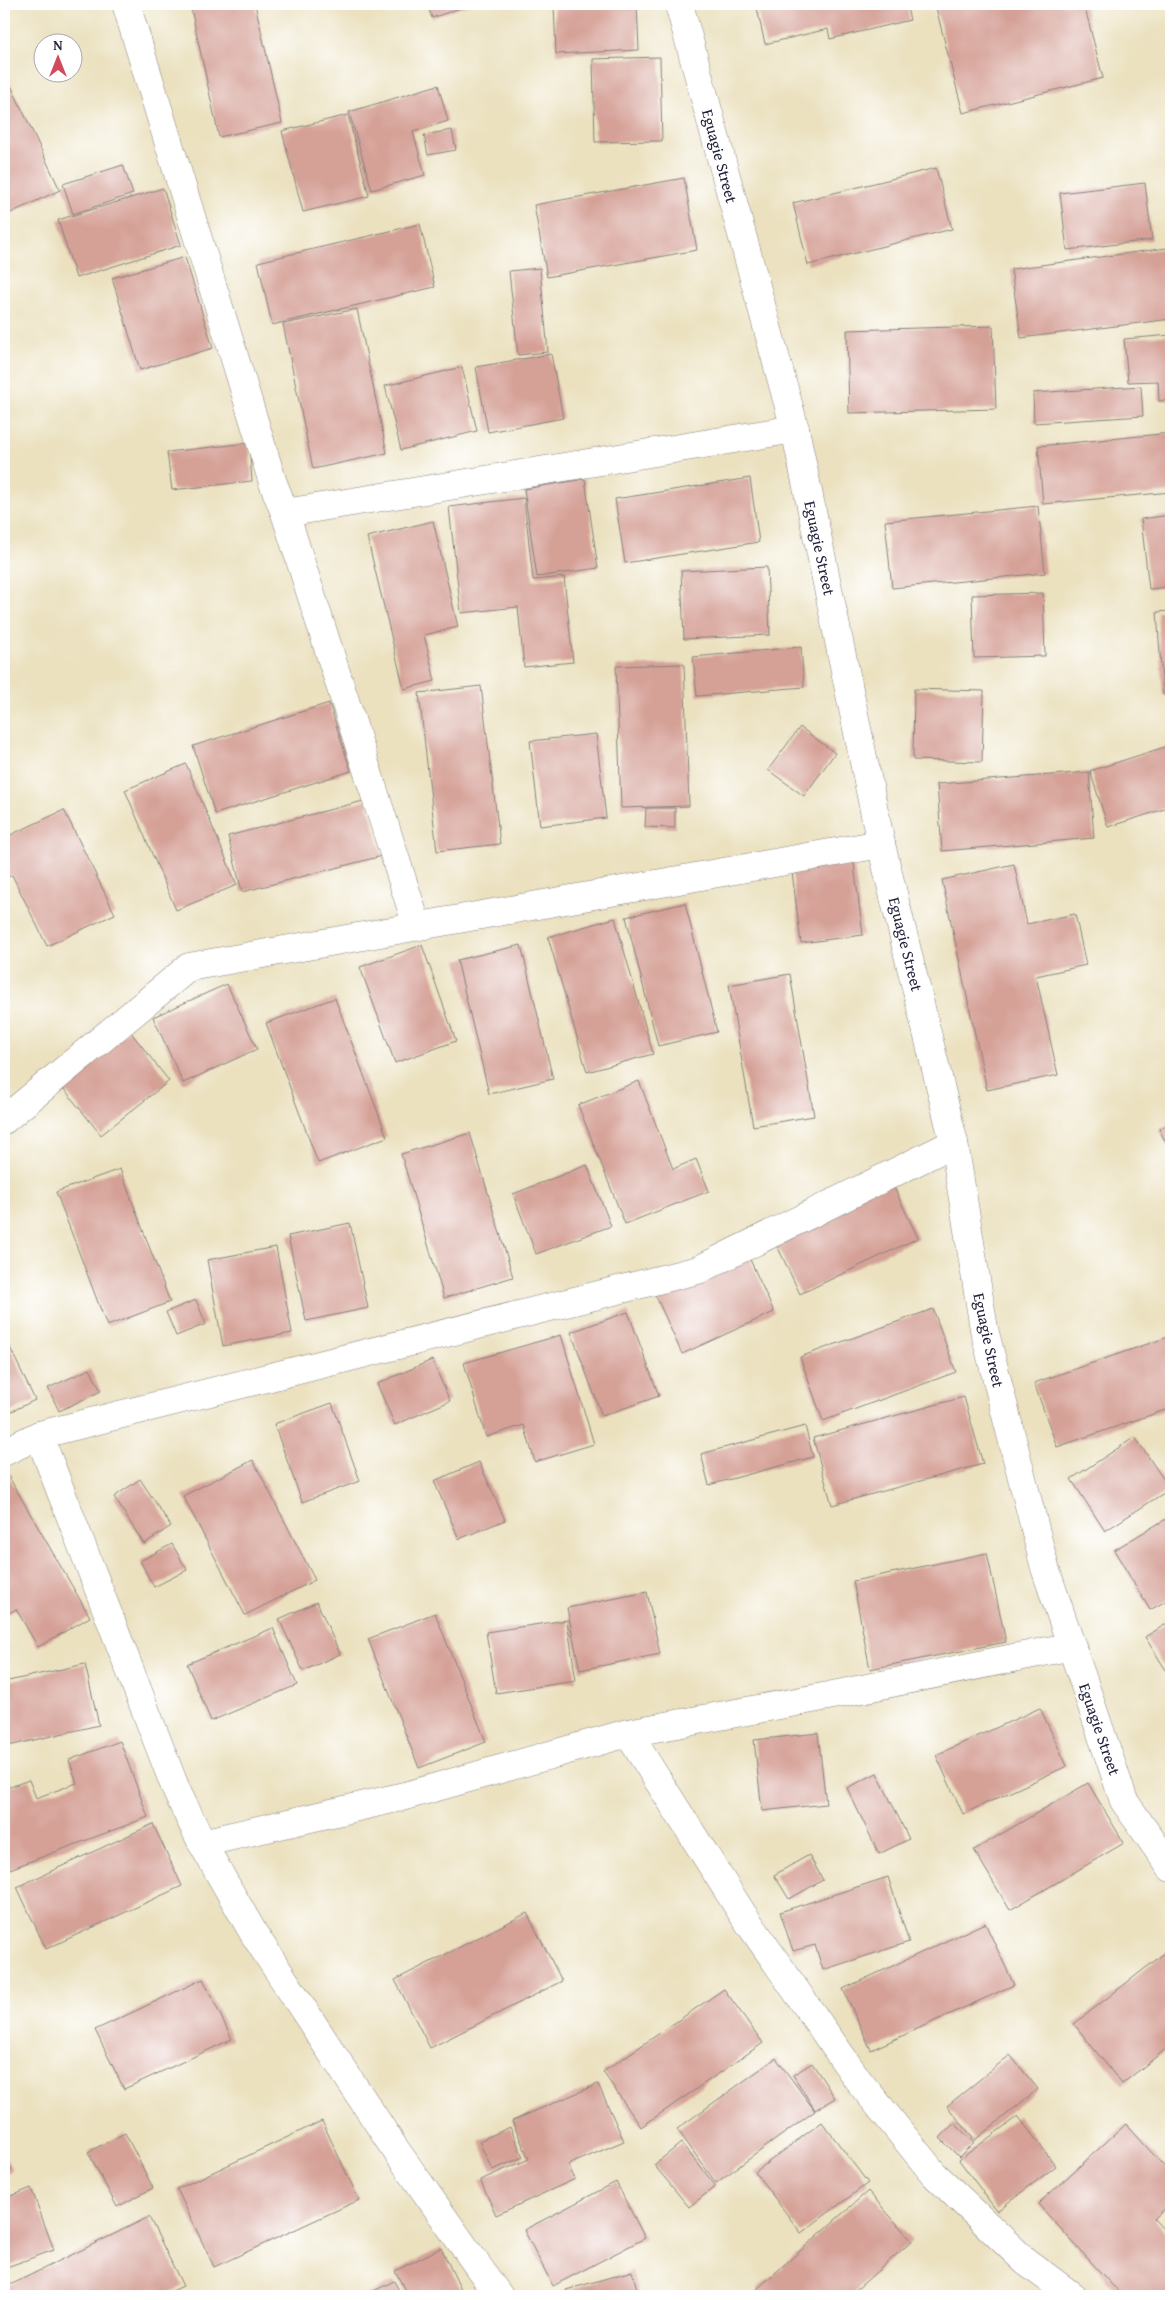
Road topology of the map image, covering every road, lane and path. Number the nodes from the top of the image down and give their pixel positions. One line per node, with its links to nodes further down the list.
1 (126, 4): 4 (street)
2 (679, 4): 3 (street, Eguagie Street)
3 (795, 429): 4 (street); 5 (street, Eguagie Street)
4 (285, 513): 6 (street)
5 (881, 844): 6 (street); 8 (street, Eguagie Street)
6 (417, 926): 7 (street)
7 (4, 1120)
8 (954, 1142): 9 (street); 11 (street, Eguagie Street)
9 (39, 1435): 10 (street); 13 (street)
10 (4, 1452)
11 (1072, 1646): 12 (street); 14 (street, Eguagie Street)
12 (628, 1733): 13 (street); 16 (street)
13 (202, 1843): 15 (street)
14 (1171, 1868)
15 (499, 2296)
16 (1072, 2296)

